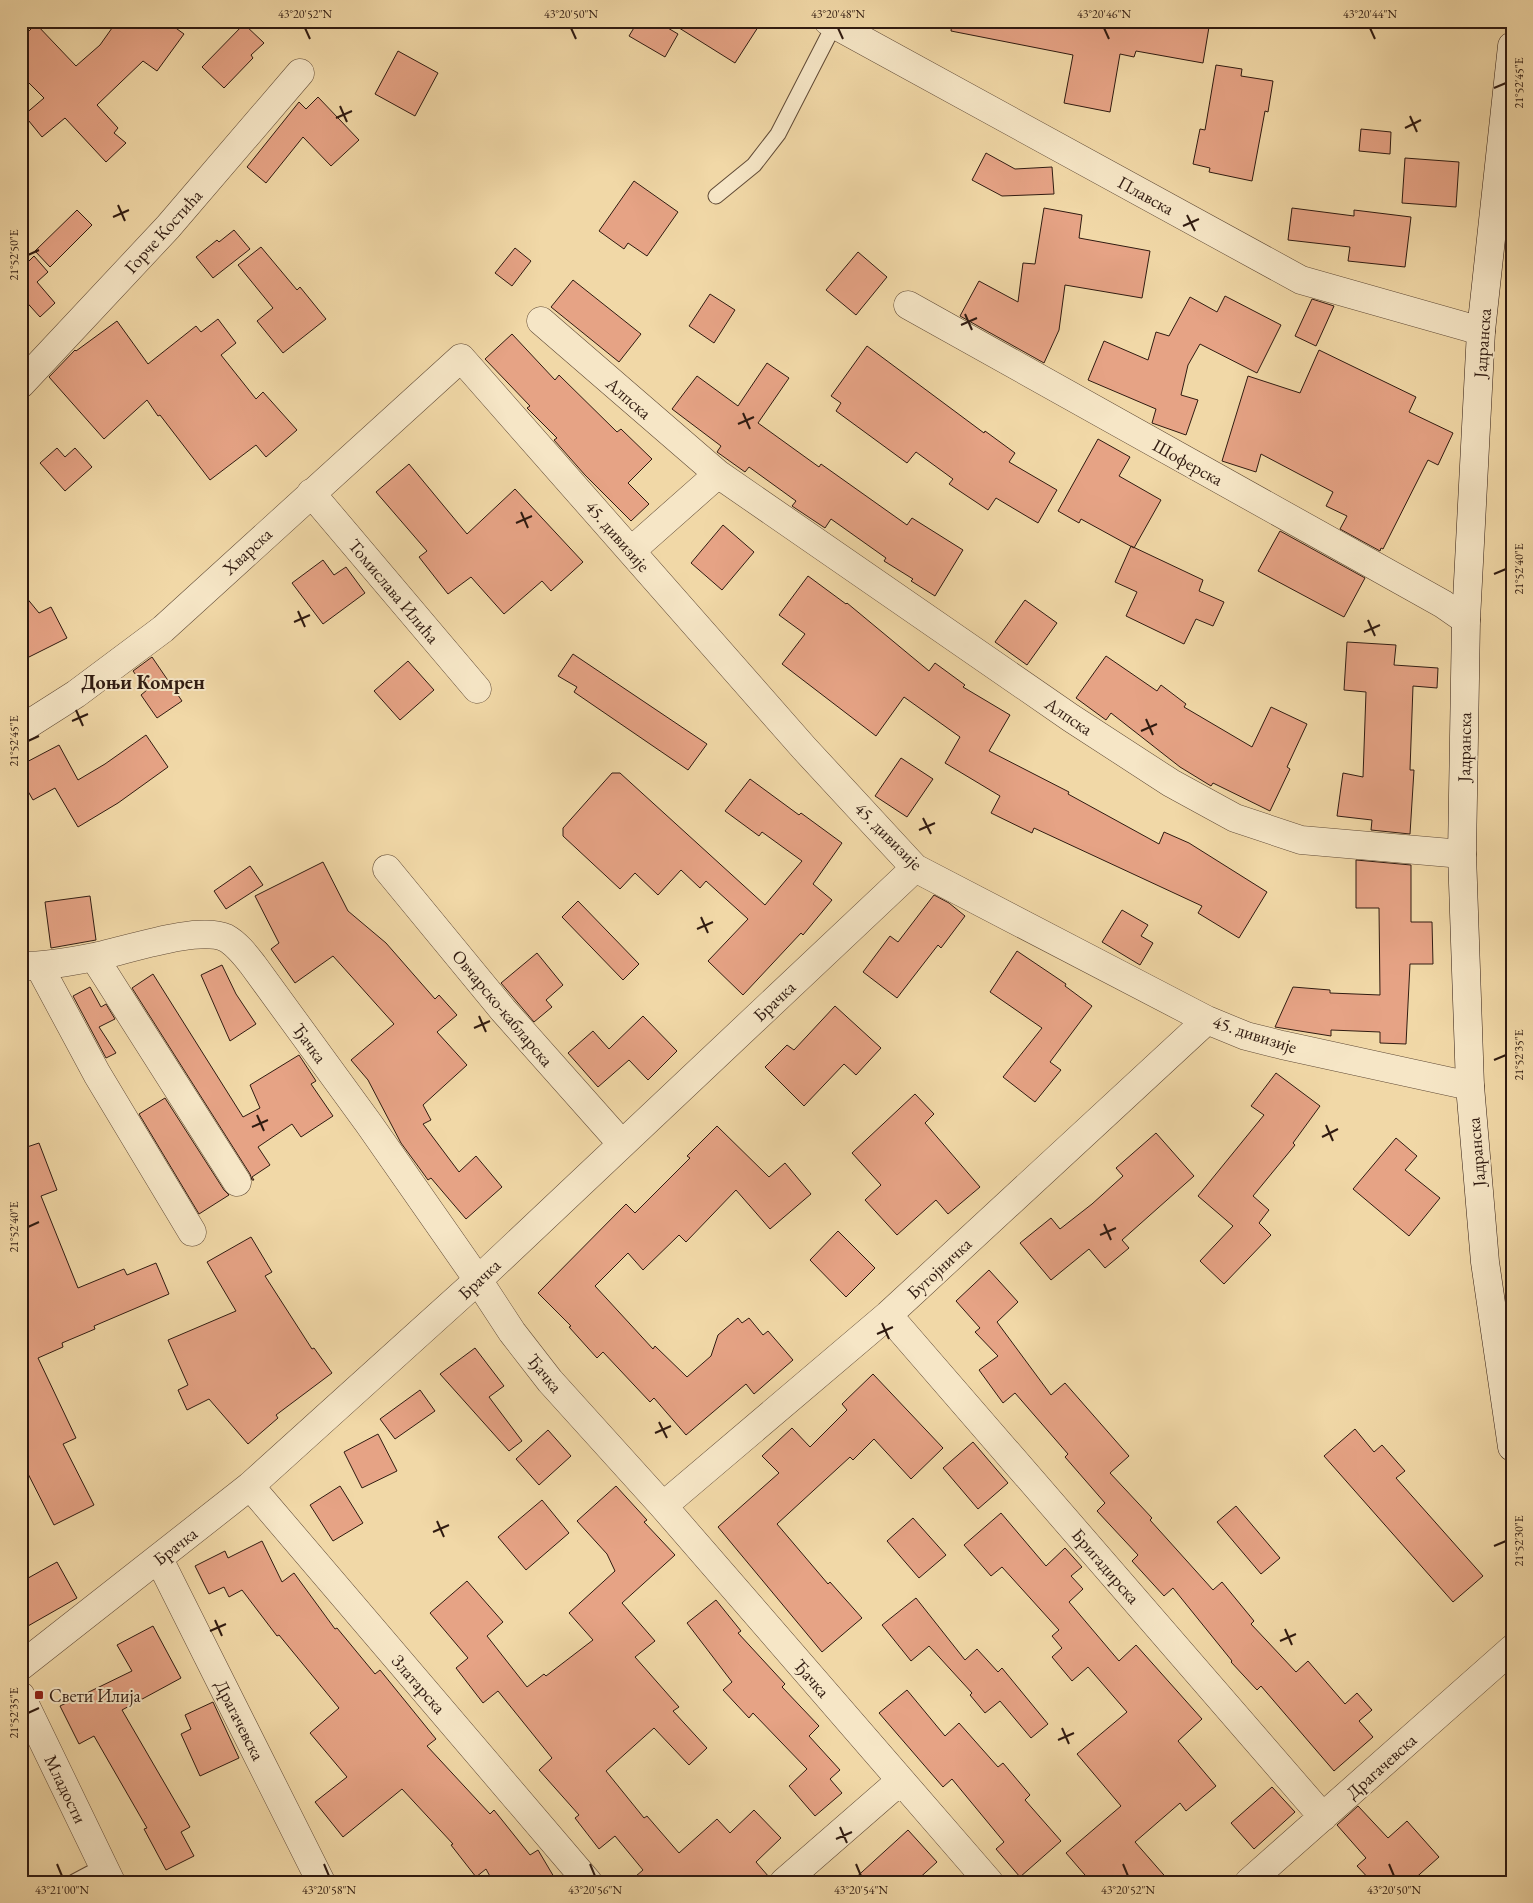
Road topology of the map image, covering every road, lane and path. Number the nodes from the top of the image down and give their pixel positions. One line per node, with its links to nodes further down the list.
1 (831, 23): 4 (lane); 7 (street, Плавска)
2 (1512, 46): 7 (street, Јадранска)
3 (300, 73): 9 (street, Горче Костића)
4 (716, 196)
5 (908, 305): 13 (street, Шоферска)
6 (540, 321): 10 (street, Алпска)
7 (1481, 331): 13 (street, Јадранска)
8 (462, 358): 11 (street, Хварска); 12 (street, 45. дивизије)
9 (21, 384)
10 (718, 474): 12 (street); 16 (street, Алпска)
11 (311, 493): 14 (street, Томислава Илића); 15 (street, Хварска)
12 (631, 551): 18 (street, 45. дивизије)
13 (1466, 620): 16 (street, Јадранска)
14 (477, 690)
15 (21, 729)
16 (1462, 854): 22 (street, Јадранска)
17 (387, 868): 23 (street, Овчарско-кабларска)
18 (915, 868): 21 (street, 45. дивизије); 23 (street, Брачка)
19 (94, 957): 20 (street, Ђачка); 24 (street); 26 (street, Ђачка)
20 (30, 966): 25 (street)
21 (1207, 1020): 22 (street, 45. дивизије); 27 (street, Бугојничка)
22 (1470, 1086): 28 (street, Јадранска)
23 (622, 1144): 26 (street, Брачка)
24 (238, 1182)
25 (192, 1232)
26 (478, 1280): 29 (street, Брачка); 30 (street, Ђачка)
27 (888, 1315): 30 (street, Бугојничка); 36 (street, Бригадирска)
28 (1512, 1447)
29 (250, 1486): 31 (street, Брачка); 40 (street, Златарска)
30 (662, 1506): 35 (street, Ђачка)
31 (159, 1559): 33 (street, Брачка); 39 (street, Драгачевска)
32 (1512, 1649): 36 (street, Драгачевска)
33 (21, 1666)
34 (21, 1696): 37 (street, Младости)
35 (900, 1781): 41 (street); 42 (street, Ђачка)
36 (1323, 1817): 43 (street, Драгачевска)
37 (108, 1874): 38 (lane)
38 (74, 1882)
39 (321, 1882)
40 (588, 1882)
41 (784, 1882)
42 (989, 1882)
43 (1249, 1882)

